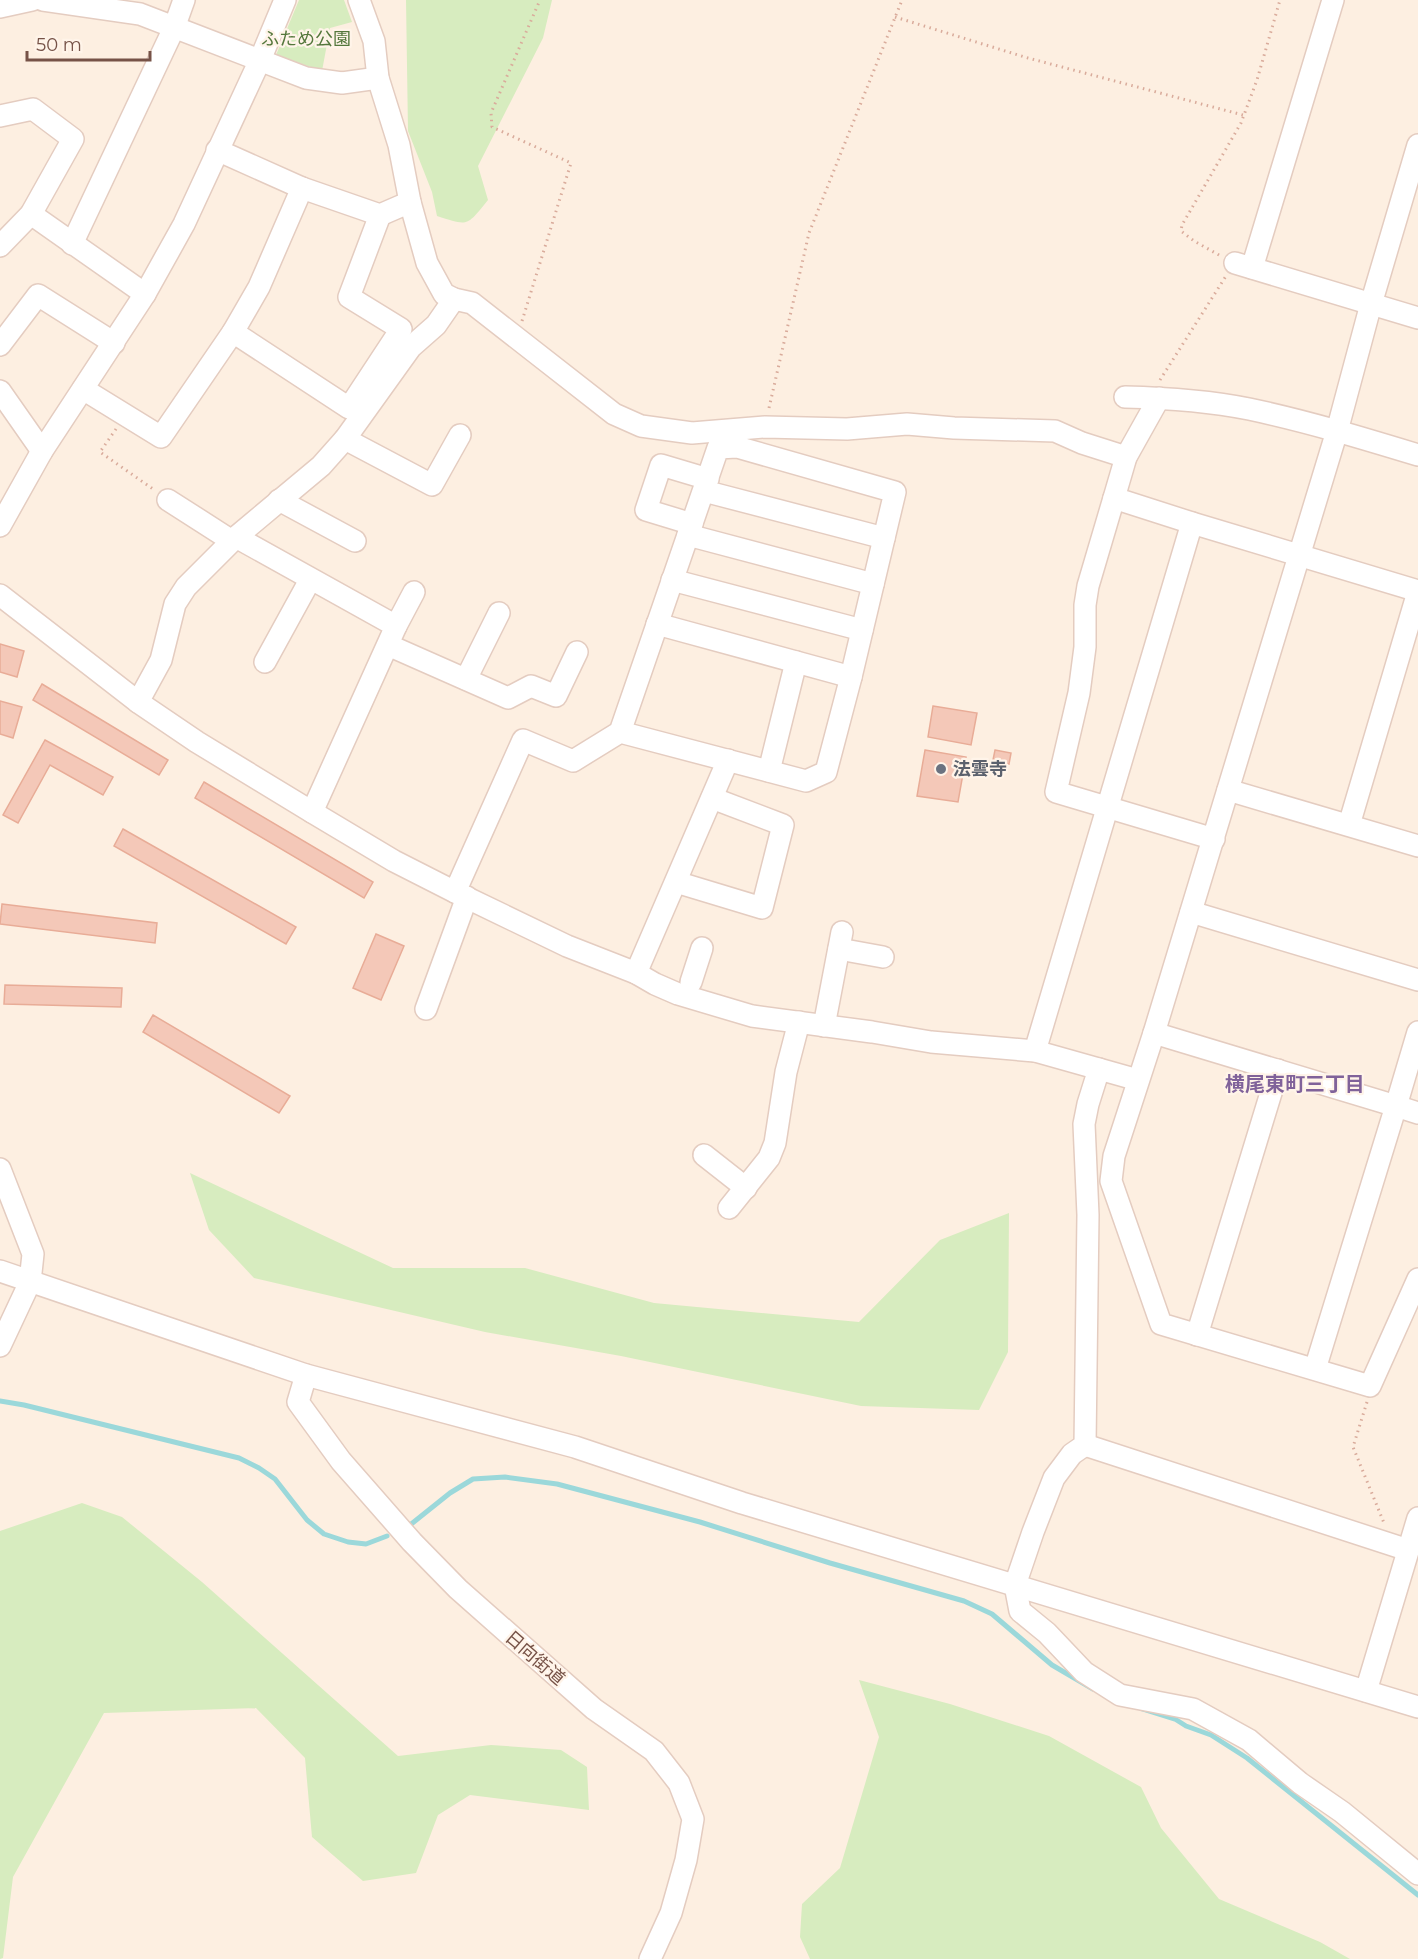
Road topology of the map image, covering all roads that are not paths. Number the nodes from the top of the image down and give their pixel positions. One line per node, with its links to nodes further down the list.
1 (32, 0): 7 (street)
2 (43, 0): 8 (street)
3 (184, 0): 8 (street)
4 (285, 0): 9 (street)
5 (359, 0): 10 (street)
6 (1333, 0): 22 (street)
7 (0, 7)
8 (174, 27): 9 (street); 18 (street)
9 (260, 60): 10 (street); 13 (street)
10 (378, 78): 15 (street)
11 (0, 116): 16 (street)
12 (1418, 145): 22 (street)
13 (217, 150): 14 (street); 20 (street)
14 (302, 188): 17 (street); 24 (street)
15 (410, 202): 17 (street); 21 (street)
16 (31, 214): 18 (street); 19 (street)
17 (380, 215): 24 (street)
18 (72, 244): 20 (street)
19 (0, 246)
20 (145, 294): 25 (street)
21 (454, 299): 33 (street); 36 (street)
22 (1371, 304): 23 (street); 31 (street)
23 (1418, 318)
24 (233, 332): 27 (street)
25 (114, 343): 26 (street); 27 (street)
26 (0, 345)
27 (83, 389): 34 (street)
28 (0, 391): 34 (street)
29 (1125, 397): 30 (street)
30 (1159, 398): 31 (street); 36 (street)
31 (1337, 431): 35 (street); 47 (street)
32 (460, 435): 33 (street)
33 (345, 439): 40 (street)
34 (42, 452): 42 (street)
35 (1418, 455)
36 (1126, 457): 38 (street)
37 (706, 485): 43 (street); 43 (street); 44 (street); 44 (street)
38 (1114, 498): 41 (street); 69 (street)
39 (168, 500): 45 (street)
40 (279, 500): 45 (street); 46 (street)
41 (1192, 523): 47 (street); 69 (street)
42 (0, 526)
43 (690, 530): 49 (street); 50 (street)
44 (884, 538): 50 (street)
45 (234, 539): 48 (street); 63 (street)
46 (355, 541)
47 (1300, 555): 51 (street); 67 (street)
48 (310, 580): 57 (street); 59 (street)
49 (672, 580): 55 (street); 56 (street)
50 (873, 584): 56 (street)
51 (1418, 591): 71 (street)
52 (414, 592): 57 (street)
53 (0, 595): 63 (street)
54 (499, 613): 62 (street)
55 (657, 624): 60 (street); 64 (street)
56 (862, 630): 61 (street)
57 (392, 636): 62 (street); 70 (street)
58 (577, 652): 62 (street)
59 (265, 662)
60 (796, 662): 61 (street); 66 (street)
61 (851, 677): 66 (street)
62 (466, 680)
63 (138, 702): 70 (street)
64 (620, 732): 65 (street); 75 (street)
65 (728, 760): 66 (street); 68 (street)
66 (769, 771)
67 (1228, 790): 71 (street); 72 (street)
68 (712, 798): 74 (street); 74 (street)
69 (1107, 807): 72 (street); 88 (street)
70 (312, 813): 75 (street)
71 (1349, 825): 73 (street)
72 (1214, 838): 76 (street)
73 (1418, 846)
74 (676, 882): 79 (street)
75 (461, 894): 79 (street); 83 (street)
76 (1191, 912): 80 (street); 87 (street)
77 (702, 948): 81 (street)
78 (883, 957): 85 (street)
79 (638, 970): 81 (street); 84 (street)
80 (1418, 980)
81 (691, 982): 82 (street)
82 (726, 993)
83 (426, 1009)
84 (800, 1022): 85 (street); 96 (street)
85 (824, 1026): 88 (street)
86 (1418, 1032): 92 (street)
87 (1155, 1033): 90 (street); 91 (street)
88 (1035, 1051): 89 (street)
89 (1099, 1069): 91 (street); 105 (street)
90 (1278, 1070): 92 (street); 101 (street)
91 (1138, 1080): 101 (street)
92 (1396, 1106): 93 (street); 103 (street)
93 (1418, 1113)
94 (705, 1155): 96 (street)
95 (0, 1169): 100 (street)
96 (746, 1188): 97 (street)
97 (729, 1208)
98 (0, 1271): 100 (street)
99 (1418, 1279): 103 (street)
100 (30, 1282): 102 (street); 104 (street)
101 (1197, 1335): 103 (street)
102 (0, 1346)
103 (1315, 1370)
104 (306, 1375): 108 (street); 112 (street, 日向街道)
105 (1085, 1445): 107 (street); 108 (street)
106 (1418, 1518): 107 (street)
107 (1408, 1550): 109 (street)
108 (1015, 1585): 109 (street); 111 (street)
109 (1366, 1691): 110 (street)
110 (1418, 1707)
111 (1418, 1874)
112 (650, 1959)

